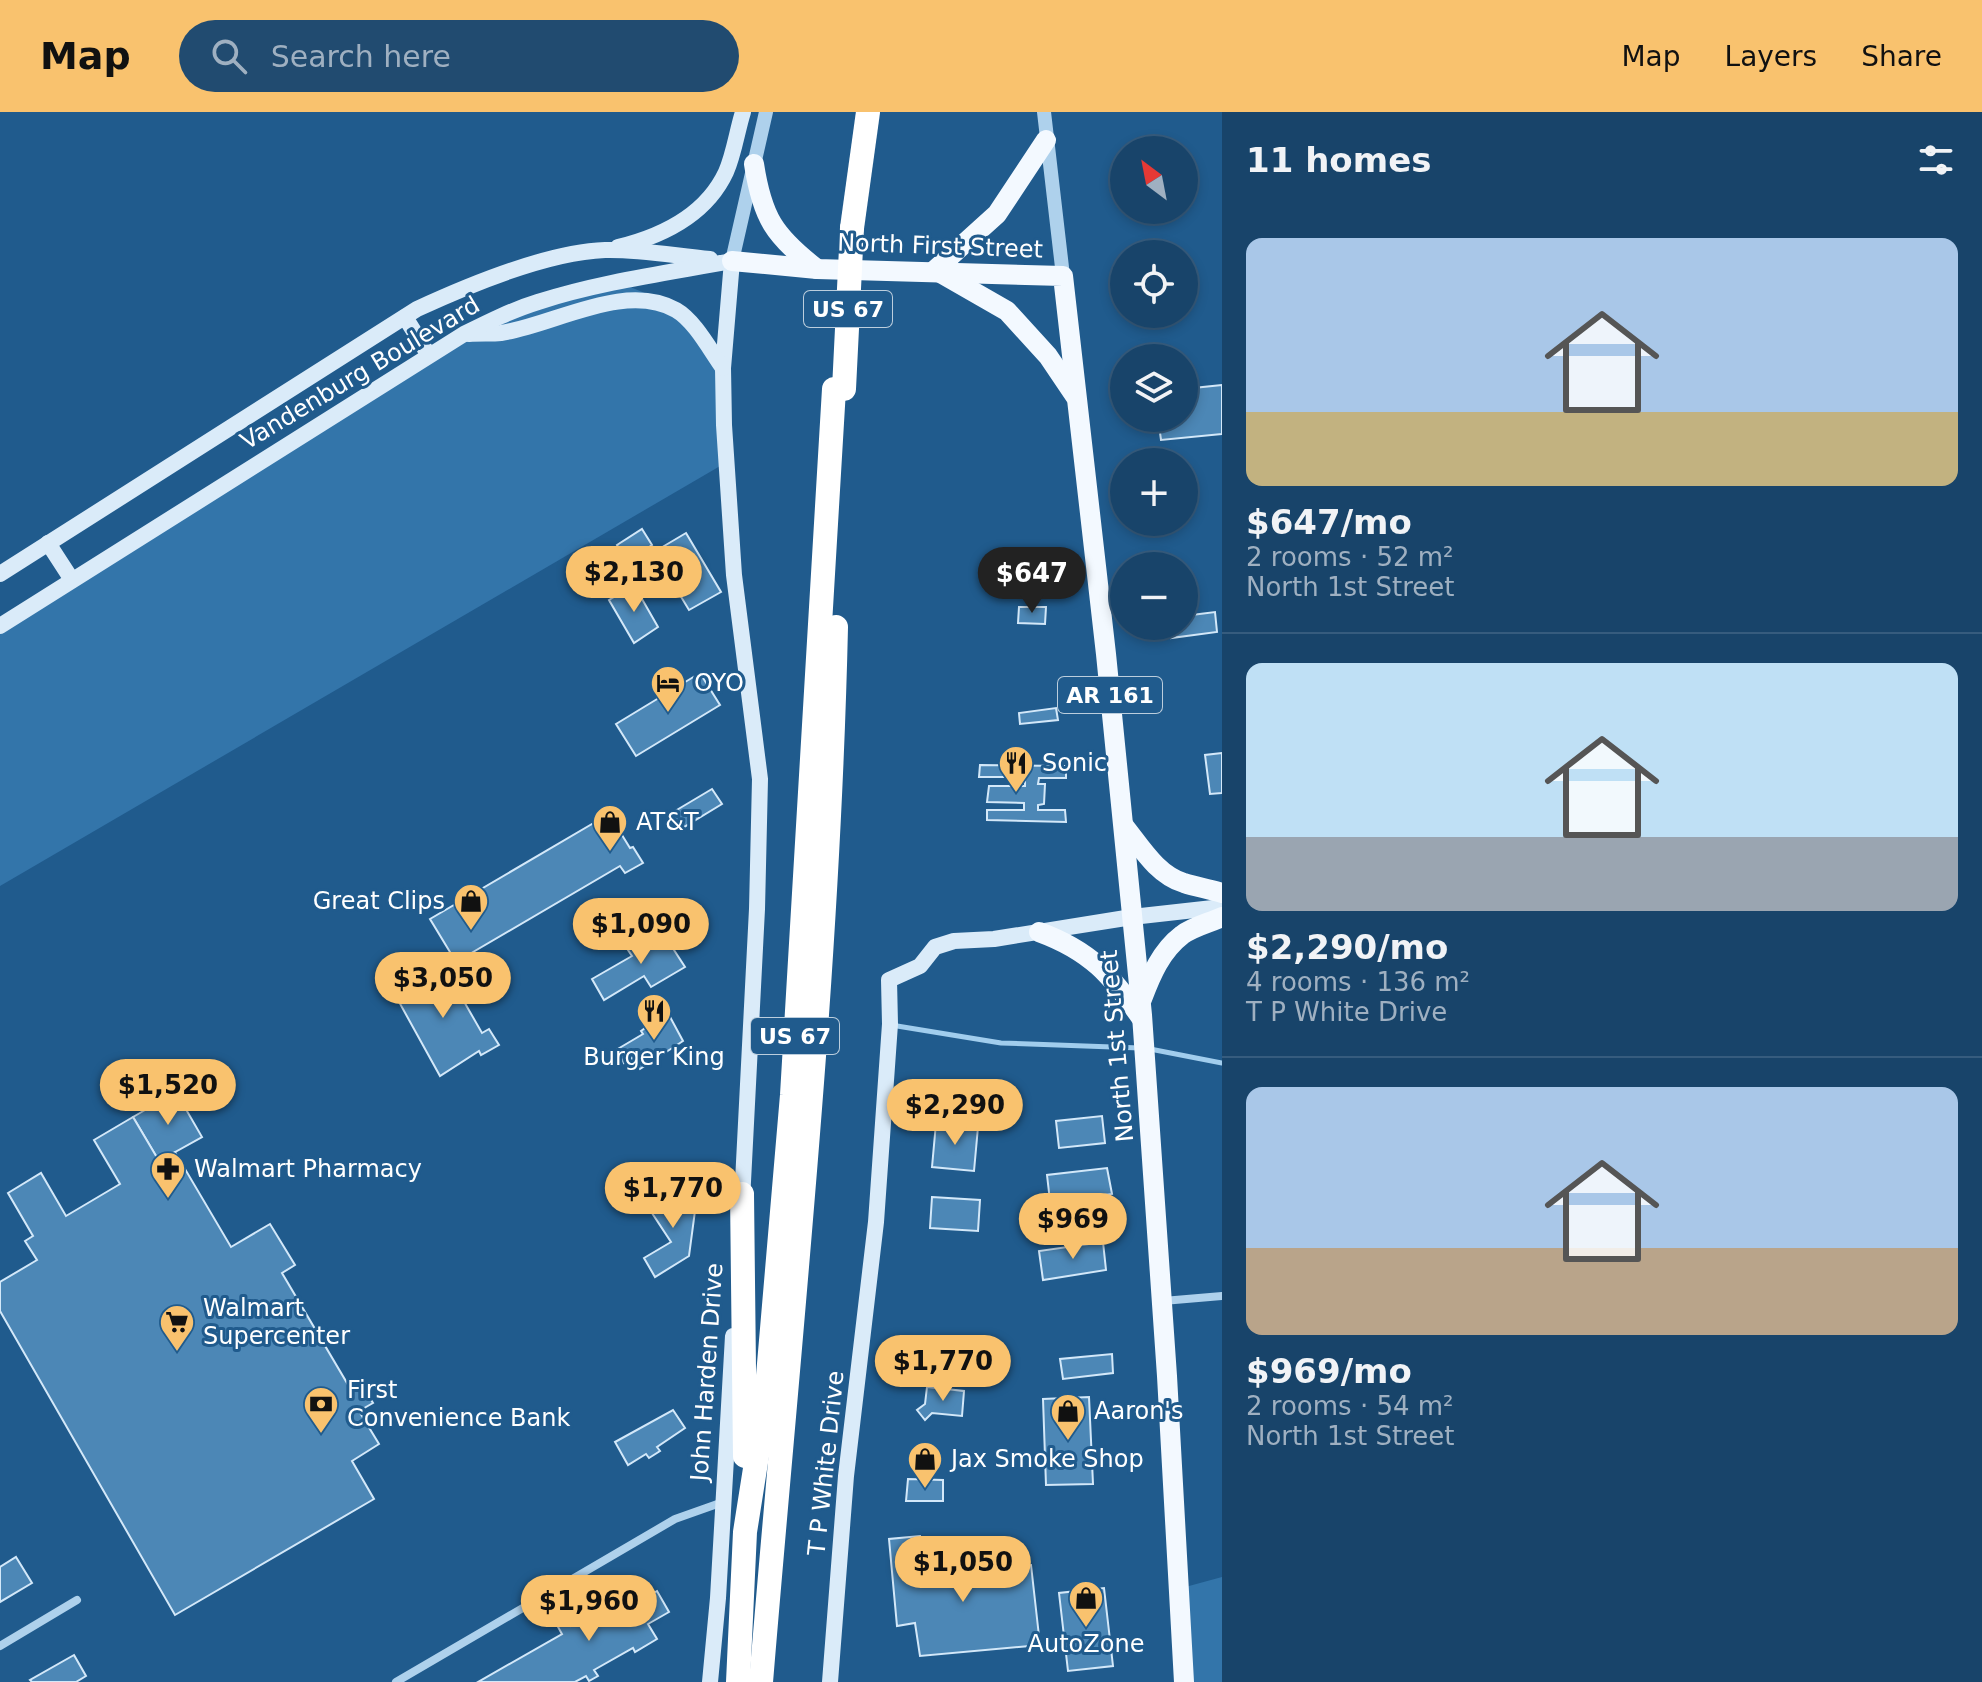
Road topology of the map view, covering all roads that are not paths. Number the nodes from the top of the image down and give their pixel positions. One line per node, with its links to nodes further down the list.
1 (743, 112): 9 (main road)
2 (766, 112): 7 (street, John Harden Drive)
3 (857, 112): 8 (highway, US 67)
4 (868, 112): 8 (highway, US 67)
5 (1044, 112): 6 (street)
6 (1046, 140): 12 (main road); 13 (street)
7 (754, 164): 10 (street, John Harden Drive); 11 (main road)
8 (846, 228): 18 (highway, US 67)
9 (605, 250): 10 (main road, Vandenburg Boulevard); 14 (main road, Vandenburg Boulevard)
10 (732, 261): 11 (main road, North First Street); 15 (main road, Vandenburg Boulevard); 17 (main road, John Harden Drive)
11 (817, 269): 12 (main road, North First Street)
12 (935, 270): 13 (main road, North First Street); 19 (main road)
13 (1063, 276): 19 (main road, North First Street / AR 161)
14 (405, 317): 16 (main road); 21 (main road, Vandenburg Boulevard)
15 (464, 334): 16 (main road, Vandenburg Boulevard); 17 (main road)
16 (428, 354): 23 (main road, Vandenburg Boulevard)
17 (723, 368): 32 (main road, John Harden Drive)
18 (839, 389): 36 (highway, US 67); 42 (highway, US 67)
19 (1077, 400): 20 (main road, North First Street / AR 161)
20 (1084, 455): 25 (main road, North 1st Street / AR 161)
21 (48, 543): 22 (main road, Vandenburg Boulevard); 23 (main road)
22 (0, 574)
23 (72, 580): 24 (main road, Vandenburg Boulevard)
24 (0, 626)
25 (1123, 825): 26 (main road); 28 (main road, North 1st Street / AR 161)
26 (1222, 893)
27 (1222, 907): 28 (main road, T P White Drive)
28 (1132, 917): 30 (main road, T P White Drive); 31 (main road, North 1st Street / AR 161)
29 (1222, 917): 31 (main road)
30 (1039, 932): 31 (main road); 43 (main road, T P White Drive)
31 (1141, 1011): 34 (main road, North 1st Street / AR 161)
32 (742, 1194): 35 (main road, John Harden Drive); 36 (highway)
33 (1222, 1296): 34 (street)
34 (1162, 1301): 44 (main road, North 1st Street / AR 161)
35 (723, 1502): 39 (street); 40 (main road, John Harden Drive)
36 (745, 1532): 41 (highway, US 67)
37 (77, 1600): 38 (street)
38 (0, 1646)
39 (396, 1682)
40 (710, 1682)
41 (738, 1682)
42 (761, 1682)
43 (830, 1682)
44 (1184, 1682)

